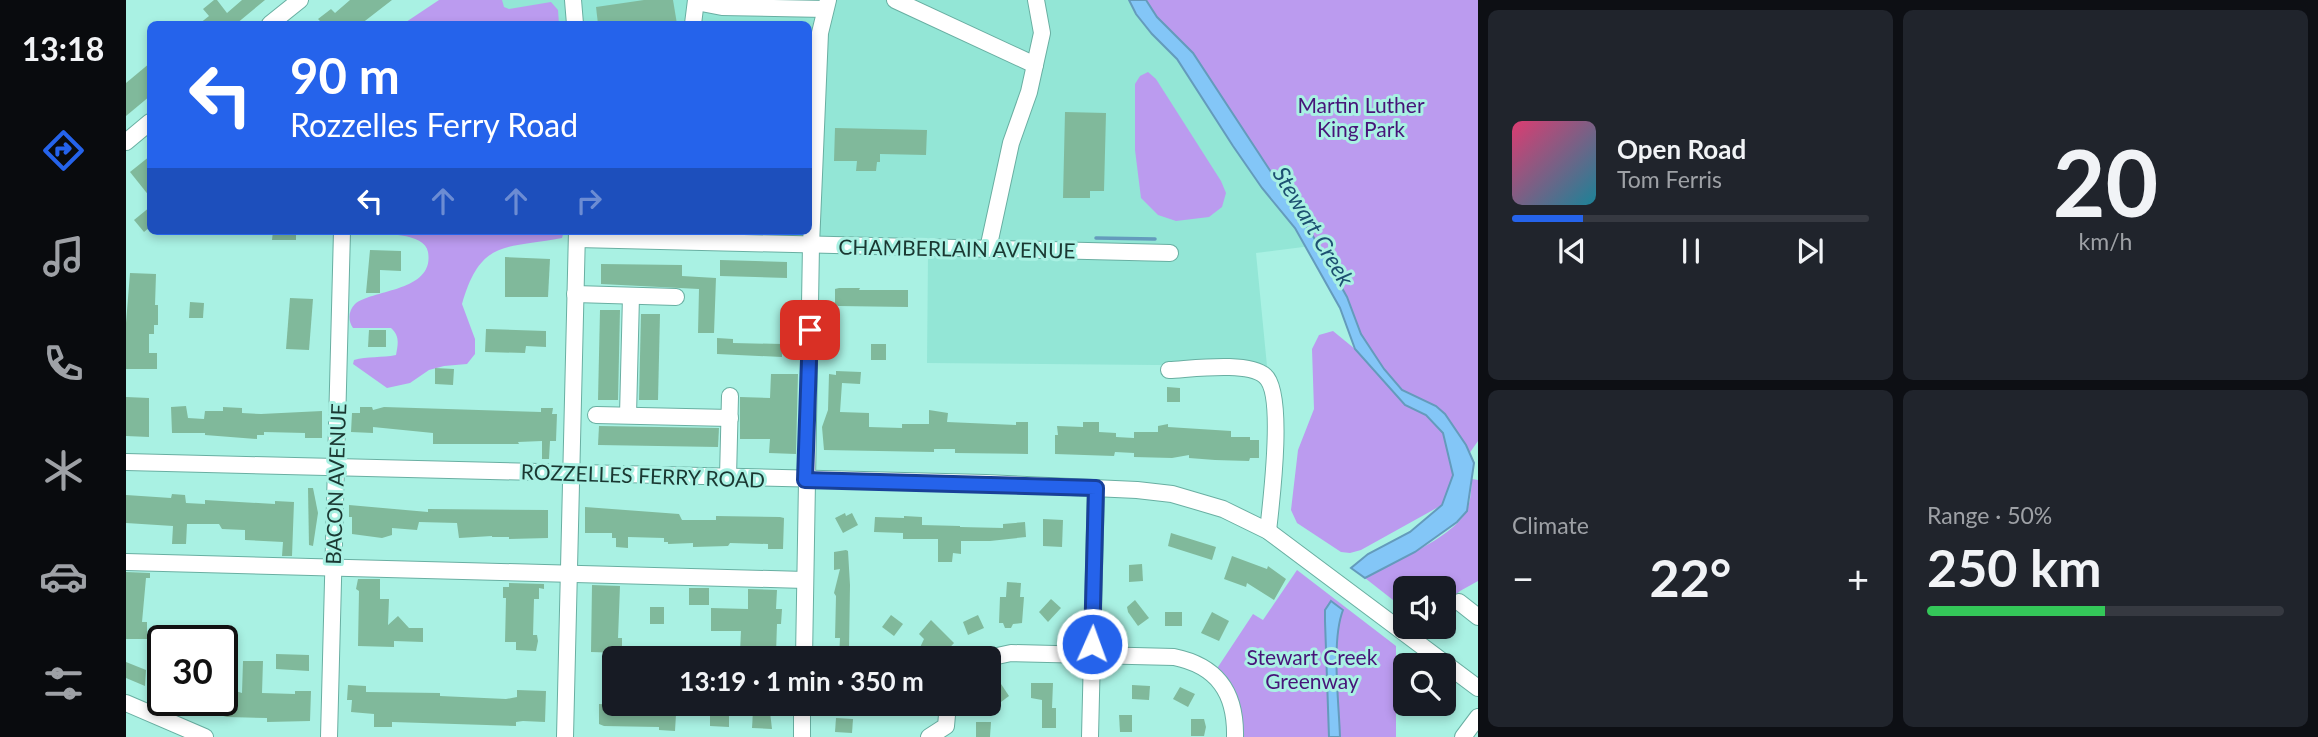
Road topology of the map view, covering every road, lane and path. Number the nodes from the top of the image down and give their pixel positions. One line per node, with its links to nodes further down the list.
1 (300, 0): 7 (street)
2 (573, 0): 8 (street)
3 (1036, 0): 10 (street)
4 (696, 1): 6 (street); 9 (street)
5 (904, 2): 10 (street)
6 (827, 4): 13 (street)
7 (274, 21)
8 (575, 21)
9 (693, 21)
10 (1035, 65): 18 (street)
11 (147, 124): 12 (street)
12 (126, 142)
13 (812, 221)
14 (342, 235): 29 (street, BACON AVENUE)
15 (577, 235): 17 (street, CHAMBERLAIN AVENUE); 20 (street)
16 (811, 235): 17 (street)
17 (811, 244): 18 (street, CHAMBERLAIN AVENUE); 32 (street)
18 (988, 249): 19 (street, CHAMBERLAIN AVENUE)
19 (1170, 253)
20 (575, 294): 21 (street); 30 (street)
21 (631, 296): 22 (street); 26 (street)
22 (676, 297)
23 (1169, 370): 34 (street)
24 (730, 396): 27 (street)
25 (596, 415): 26 (street)
26 (628, 415): 27 (street)
27 (730, 418): 31 (street)
28 (126, 462): 29 (street, ROZZELLES FERRY ROAD)
29 (335, 467): 30 (street, ROZZELLES FERRY ROAD); 36 (street, BACON AVENUE)
30 (571, 473): 31 (street, ROZZELLES FERRY ROAD); 37 (street)
31 (728, 477): 32 (street, ROZZELLES FERRY ROAD)
32 (805, 480): 33 (street, ROZZELLES FERRY ROAD); 38 (street)
33 (1096, 488): 34 (street, ROZZELLES FERRY ROAD); 43 (street)
34 (1268, 531): 44 (street, ROZZELLES FERRY ROAD)
35 (126, 562): 36 (street)
36 (332, 566): 37 (street); 50 (street, BACON AVENUE)
37 (568, 573): 38 (street); 51 (street)
38 (805, 580): 41 (street)
39 (1459, 602): 40 (street)
40 (1478, 617)
41 (804, 646)
42 (1001, 655): 43 (street)
43 (1092, 656): 54 (street); 55 (street)
44 (1478, 688)
45 (126, 703): 49 (street)
46 (803, 716): 52 (street)
47 (1478, 717): 56 (street)
48 (946, 732): 53 (street)
49 (205, 737)
50 (329, 737)
51 (565, 737)
52 (802, 737)
53 (929, 737)
54 (1090, 737)
55 (1235, 737)
56 (1463, 737)

